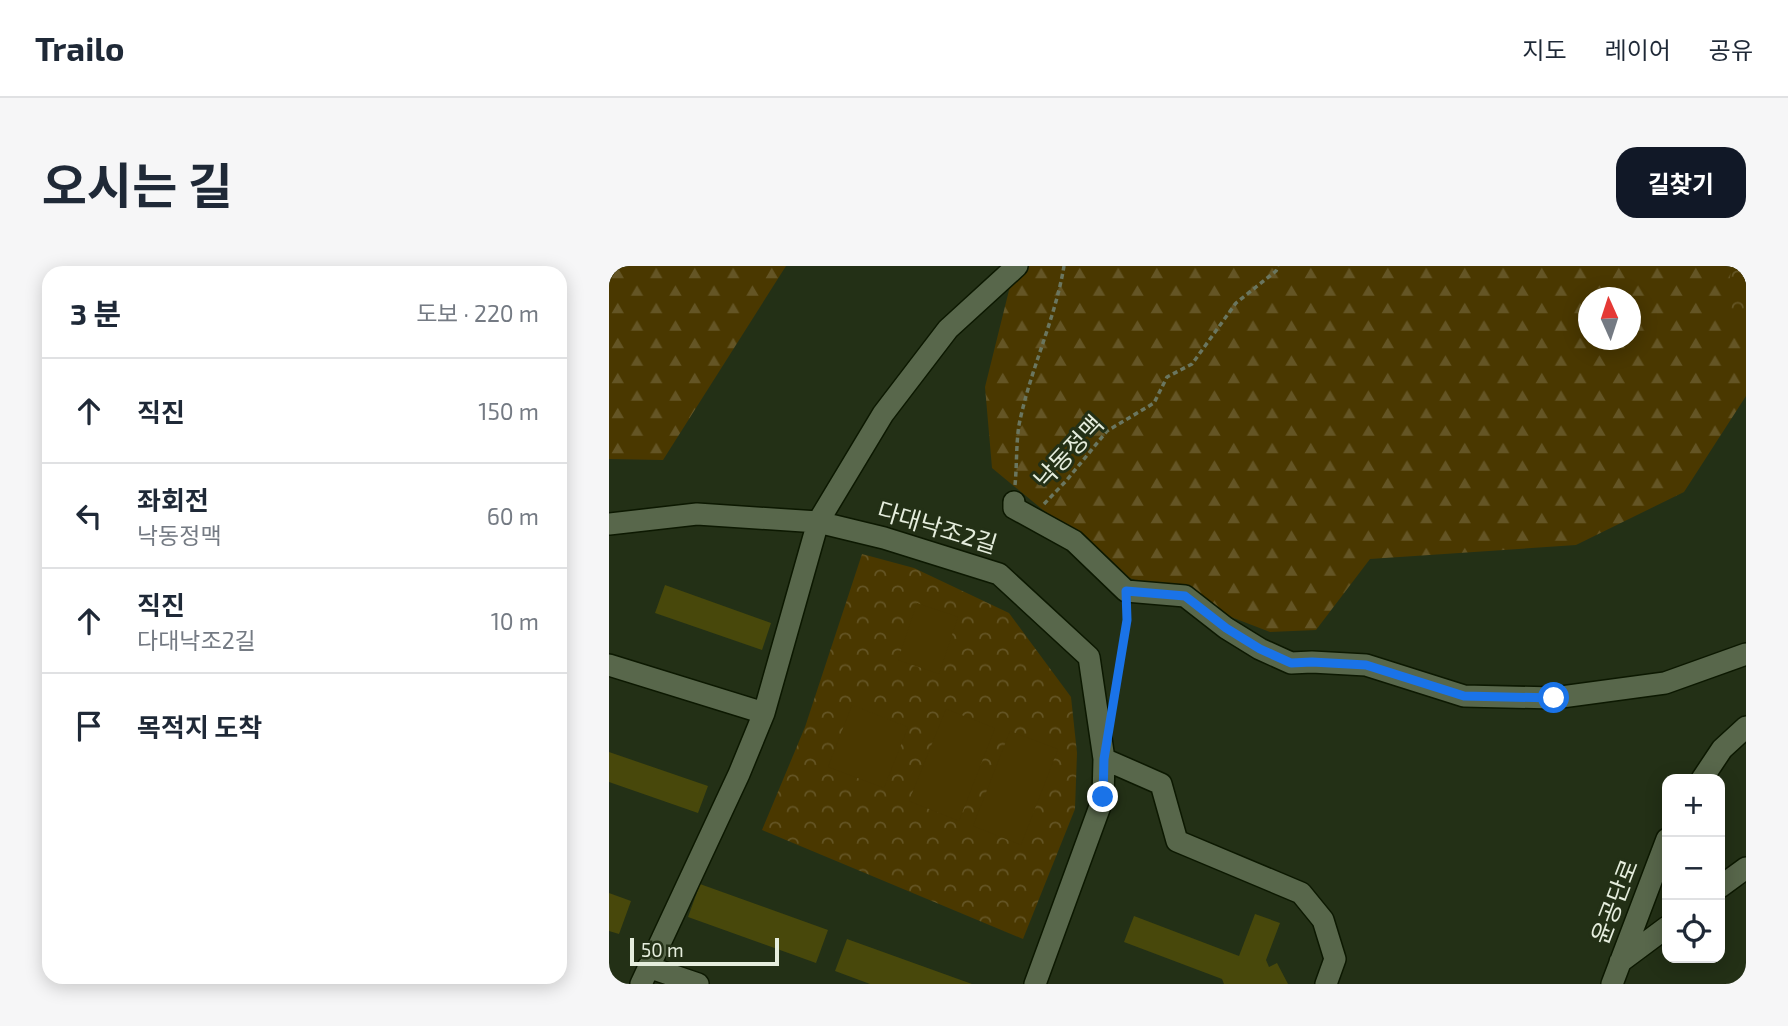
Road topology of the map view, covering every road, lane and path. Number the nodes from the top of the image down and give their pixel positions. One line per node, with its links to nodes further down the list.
1 (1017, 266): 6 (street)
2 (1064, 266): 4 (path)
3 (1278, 266): 5 (path, 낙동정맥)
4 (1014, 502): 5 (street)
5 (1030, 518): 8 (street)
6 (818, 522): 7 (street, 다대낙조2길); 12 (street); 14 (street, 다대낙조2길)
7 (609, 524)
8 (1126, 591): 9 (street); 11 (path)
9 (1746, 654)
10 (609, 665): 12 (street)
11 (1114, 693)
12 (764, 713): 21 (street)
13 (1746, 727): 15 (street)
14 (1104, 759): 23 (street, 다대낙조2길); 24 (street)
15 (1705, 774)
16 (1662, 852): 20 (street, 윤공단로)
17 (1746, 868): 18 (street)
18 (1725, 883)
19 (1662, 931): 20 (street)
20 (1620, 962): 25 (street, 윤공단로)
21 (644, 976): 22 (street)
22 (698, 984)
23 (1035, 984)
24 (1326, 984)
25 (1612, 984)

